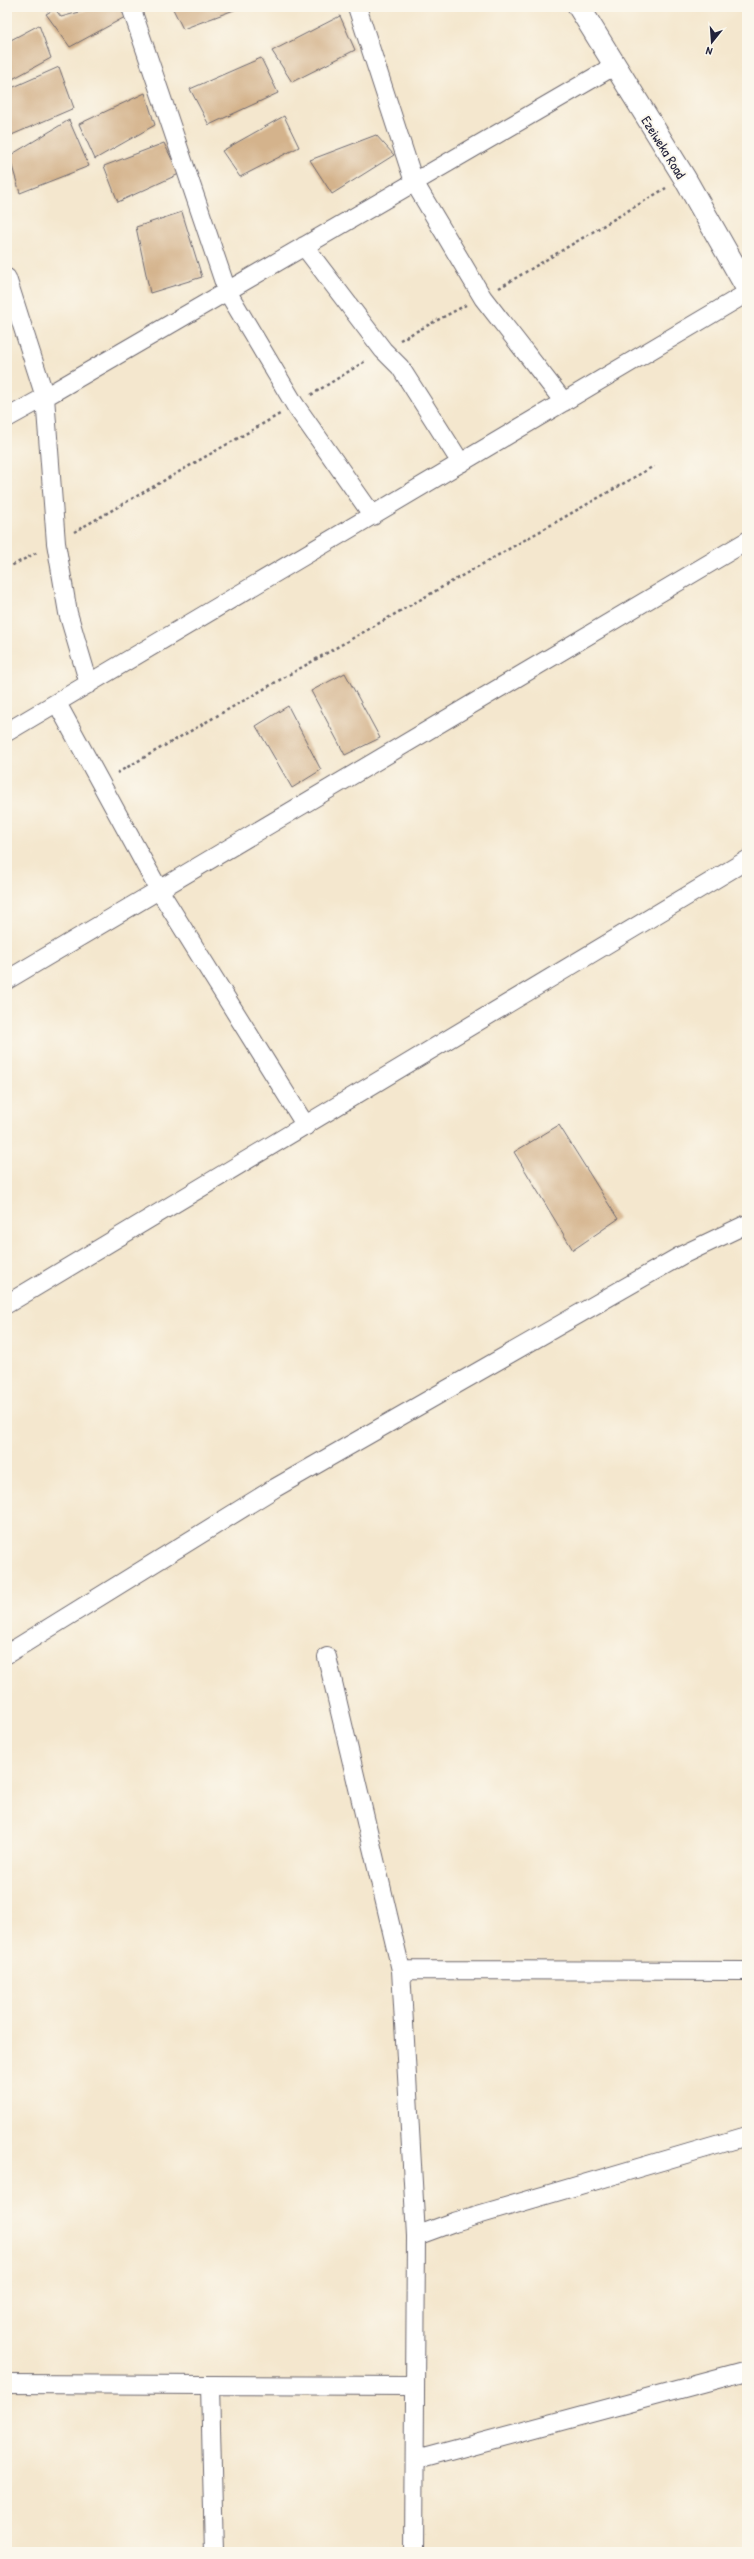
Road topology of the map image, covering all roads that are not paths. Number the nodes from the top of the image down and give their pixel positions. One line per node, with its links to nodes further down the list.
1 (131, 7): 9 (street)
2 (357, 7): 5 (street)
3 (579, 7): 4 (main road, Ezeiweka Road)
4 (614, 66): 5 (street); 8 (main road, Ezeiweka Road)
5 (414, 182): 6 (street); 12 (street)
6 (304, 246): 9 (street); 14 (street)
7 (7, 278): 11 (street)
8 (747, 288)
9 (227, 291): 11 (street); 15 (street)
10 (747, 293): 12 (street)
11 (45, 397): 13 (street); 17 (street)
12 (564, 402): 14 (street)
13 (7, 418)
14 (461, 463): 15 (street)
15 (373, 516): 17 (street)
16 (747, 541): 21 (street)
17 (89, 684): 18 (street)
18 (57, 703): 19 (street); 21 (street)
19 (7, 732)
20 (747, 860): 23 (street)
21 (159, 890): 22 (street); 23 (street)
22 (7, 980)
23 (306, 1126): 25 (street)
24 (747, 1224): 26 (street)
25 (7, 1304)
26 (7, 1654)
27 (328, 1657): 28 (street)
28 (401, 1970): 29 (street); 31 (street)
29 (747, 1971)
30 (747, 2136): 31 (street)
31 (416, 2236): 35 (street)
32 (747, 2371): 36 (street)
33 (7, 2384): 34 (street)
34 (210, 2385): 35 (street); 37 (street)
35 (415, 2386): 36 (street)
36 (416, 2460): 38 (street)
37 (214, 2552)
38 (414, 2552)

